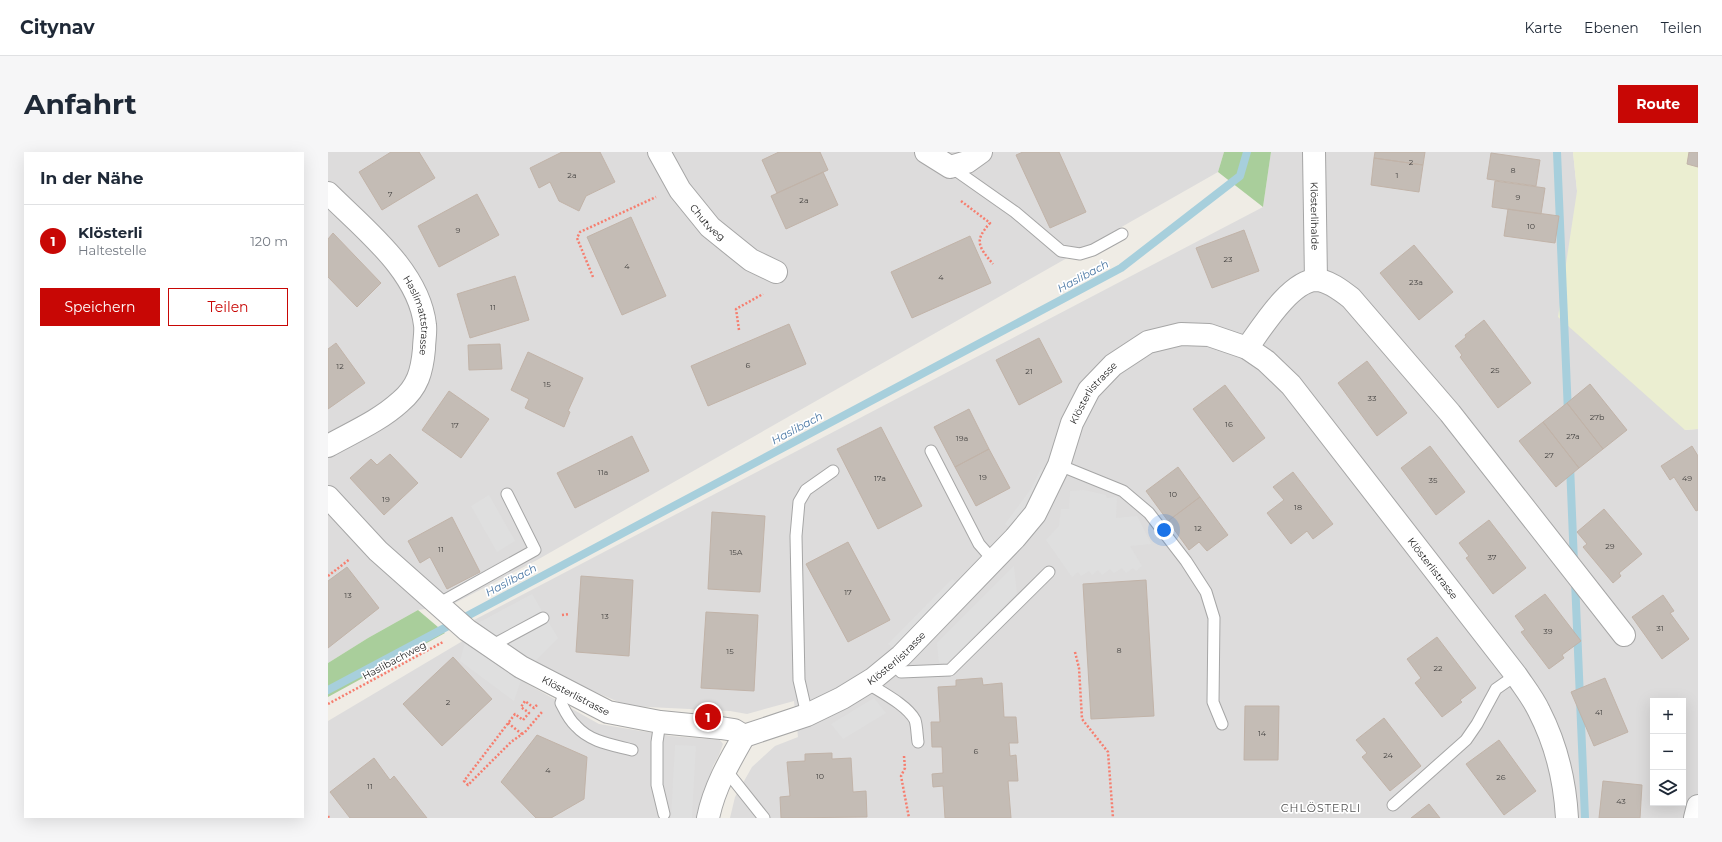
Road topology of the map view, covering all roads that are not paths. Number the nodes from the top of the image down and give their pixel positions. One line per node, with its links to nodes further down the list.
1 (659, 152): 8 (street, Chutweg)
2 (926, 152): 5 (street)
3 (981, 152): 5 (street)
4 (1314, 152): 9 (street, Klösterlihalde)
5 (950, 167): 7 (lane)
6 (328, 193): 11 (street, Haslimattstrasse)
7 (1122, 234)
8 (776, 272)
9 (1316, 280): 10 (street); 21 (street)
10 (1247, 348): 13 (street, Klösterlistrasse); 24 (street, Klösterlistrasse)
11 (328, 446)
12 (932, 451): 17 (lane)
13 (1059, 465): 17 (street, Klösterlistrasse); 29 (lane)
14 (833, 471): 27 (lane)
15 (507, 494): 19 (lane)
16 (328, 497): 19 (street, Klösterlistrasse)
17 (993, 560): 23 (street, Klösterlistrasse)
18 (1049, 572): 23 (lane)
19 (440, 605): 22 (street, Klösterlistrasse)
20 (543, 618): 22 (lane)
21 (1624, 635)
22 (491, 646): 26 (street, Klösterlistrasse)
23 (893, 663): 25 (street, Klösterlistrasse)
24 (1516, 675): 34 (lane); 39 (street, Klösterlistrasse)
25 (867, 683): 27 (street, Klösterlistrasse); 31 (lane)
26 (565, 690): 28 (street, Klösterlistrasse); 32 (lane)
27 (807, 715): 30 (street, Klösterlistrasse)
28 (660, 722): 30 (street, Klösterlistrasse); 36 (lane)
29 (1222, 724)
30 (744, 736): 33 (street)
31 (918, 742)
32 (632, 750)
33 (725, 769): 37 (street); 38 (lane)
34 (1393, 805)
35 (1698, 806): 40 (street)
36 (664, 814)
37 (708, 818)
38 (764, 818)
39 (1567, 818)
40 (1694, 818)

